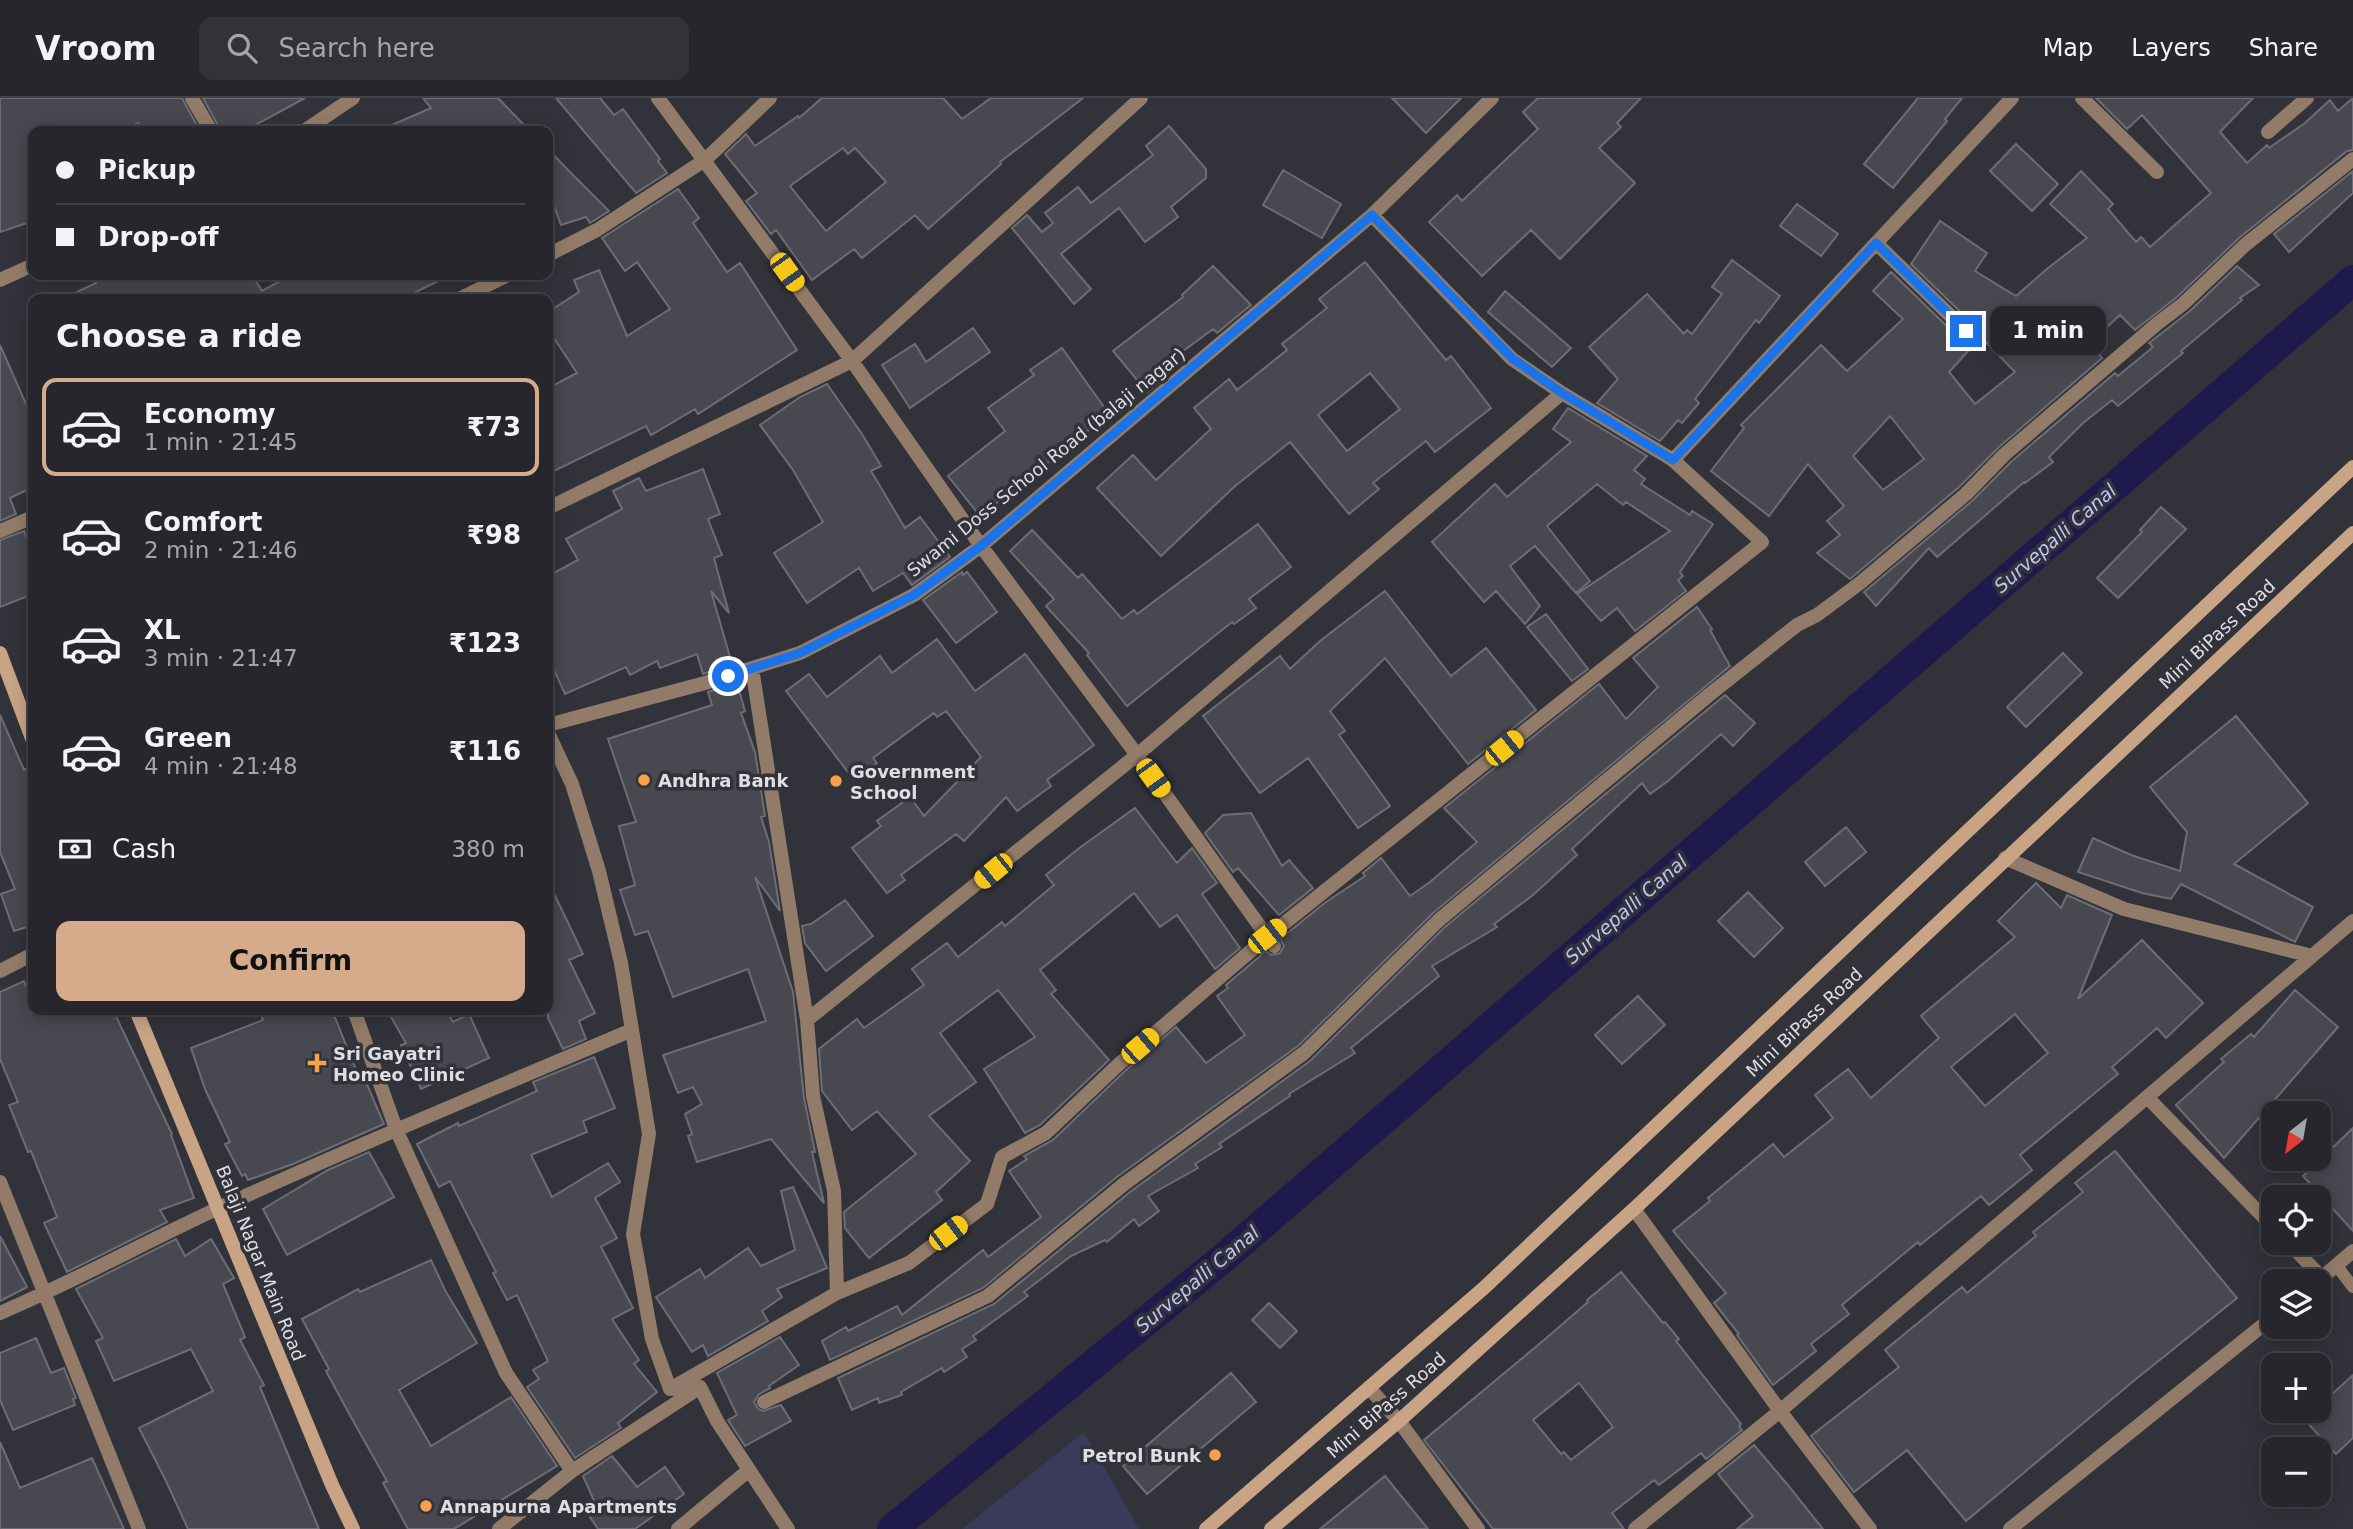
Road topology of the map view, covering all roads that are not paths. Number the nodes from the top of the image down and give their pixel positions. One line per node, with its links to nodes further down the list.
1 (192, 98): 10 (street)
2 (353, 98): 11 (street)
3 (659, 98): 14 (street)
4 (770, 98): 14 (street)
5 (1141, 98): 24 (street)
6 (1492, 98): 16 (street, Swami Doss School Road (balaji nagar))
7 (2012, 98): 17 (street)
8 (2082, 98): 15 (street)
9 (2307, 98): 12 (street)
10 (208, 126)
11 (311, 126)
12 (2268, 132)
13 (2353, 159): 68 (street)
14 (705, 160): 18 (street); 24 (street)
15 (2157, 172)
16 (1372, 215): 25 (street); 32 (street, Swami Doss School Road (balaji nagar))
17 (1876, 243): 23 (street); 26 (street)
18 (553, 252)
19 (28, 267): 20 (street)
20 (0, 280)
21 (498, 280): 22 (street)
22 (469, 294)
23 (1966, 331)
24 (852, 361): 28 (street); 32 (street)
25 (1562, 393): 26 (street); 38 (street)
26 (1673, 460): 41 (street)
27 (2353, 467): 66 (main road)
28 (553, 506)
29 (28, 519): 30 (street)
30 (0, 531)
31 (2353, 533): 39 (main road, Mini BiPass Road)
32 (981, 546): 34 (street, Swami Doss School Road (balaji nagar)); 38 (street)
33 (0, 653): 36 (main road)
34 (752, 668): 35 (street, Swami Doss School Road (balaji nagar)); 47 (street)
35 (553, 724)
36 (28, 728)
37 (553, 744): 48 (street)
38 (1137, 755): 41 (street); 47 (street)
39 (2005, 858): 42 (street); 53 (main road, Mini BiPass Road)
40 (2353, 920): 42 (street)
41 (1271, 941): 61 (street)
42 (2312, 956): 49 (street)
43 (28, 957): 44 (street)
44 (0, 971)
45 (138, 1015): 52 (main road, Balaji Nagar Main Road)
46 (356, 1015): 50 (street)
47 (807, 1020): 61 (street)
48 (632, 1030): 50 (street); 67 (street)
49 (2147, 1097): 54 (street); 69 (street)
50 (396, 1129): 52 (street); 72 (street)
51 (0, 1182): 62 (street)
52 (218, 1209): 62 (street); 75 (main road, Balaji Nagar Main Road)
53 (1634, 1209): 69 (street); 70 (main road, Mini BiPass Road)
54 (2261, 1215)
55 (2353, 1251): 57 (street)
56 (2299, 1255): 58 (street)
57 (2336, 1265): 59 (street); 60 (lane)
58 (2311, 1269)
59 (2331, 1269)
60 (2353, 1287)
61 (836, 1293): 67 (street)
62 (45, 1294): 63 (street); 74 (street)
63 (0, 1313)
64 (2261, 1327): 83 (street)
65 (701, 1387): 67 (street); 71 (street); 72 (street)
66 (1369, 1388): 70 (street); 78 (main road)
67 (670, 1389)
68 (764, 1402)
69 (1780, 1411): 81 (street); 82 (street)
70 (1399, 1420): 79 (main road, Mini BiPass Road); 80 (street)
71 (749, 1470): 73 (street); 77 (street)
72 (572, 1471): 76 (street)
73 (784, 1523)
74 (139, 1529)
75 (353, 1529)
76 (499, 1529)
77 (678, 1529)
78 (1206, 1529)
79 (1271, 1529)
80 (1478, 1529)
81 (1634, 1529)
82 (1870, 1529)
83 (2010, 1529)

